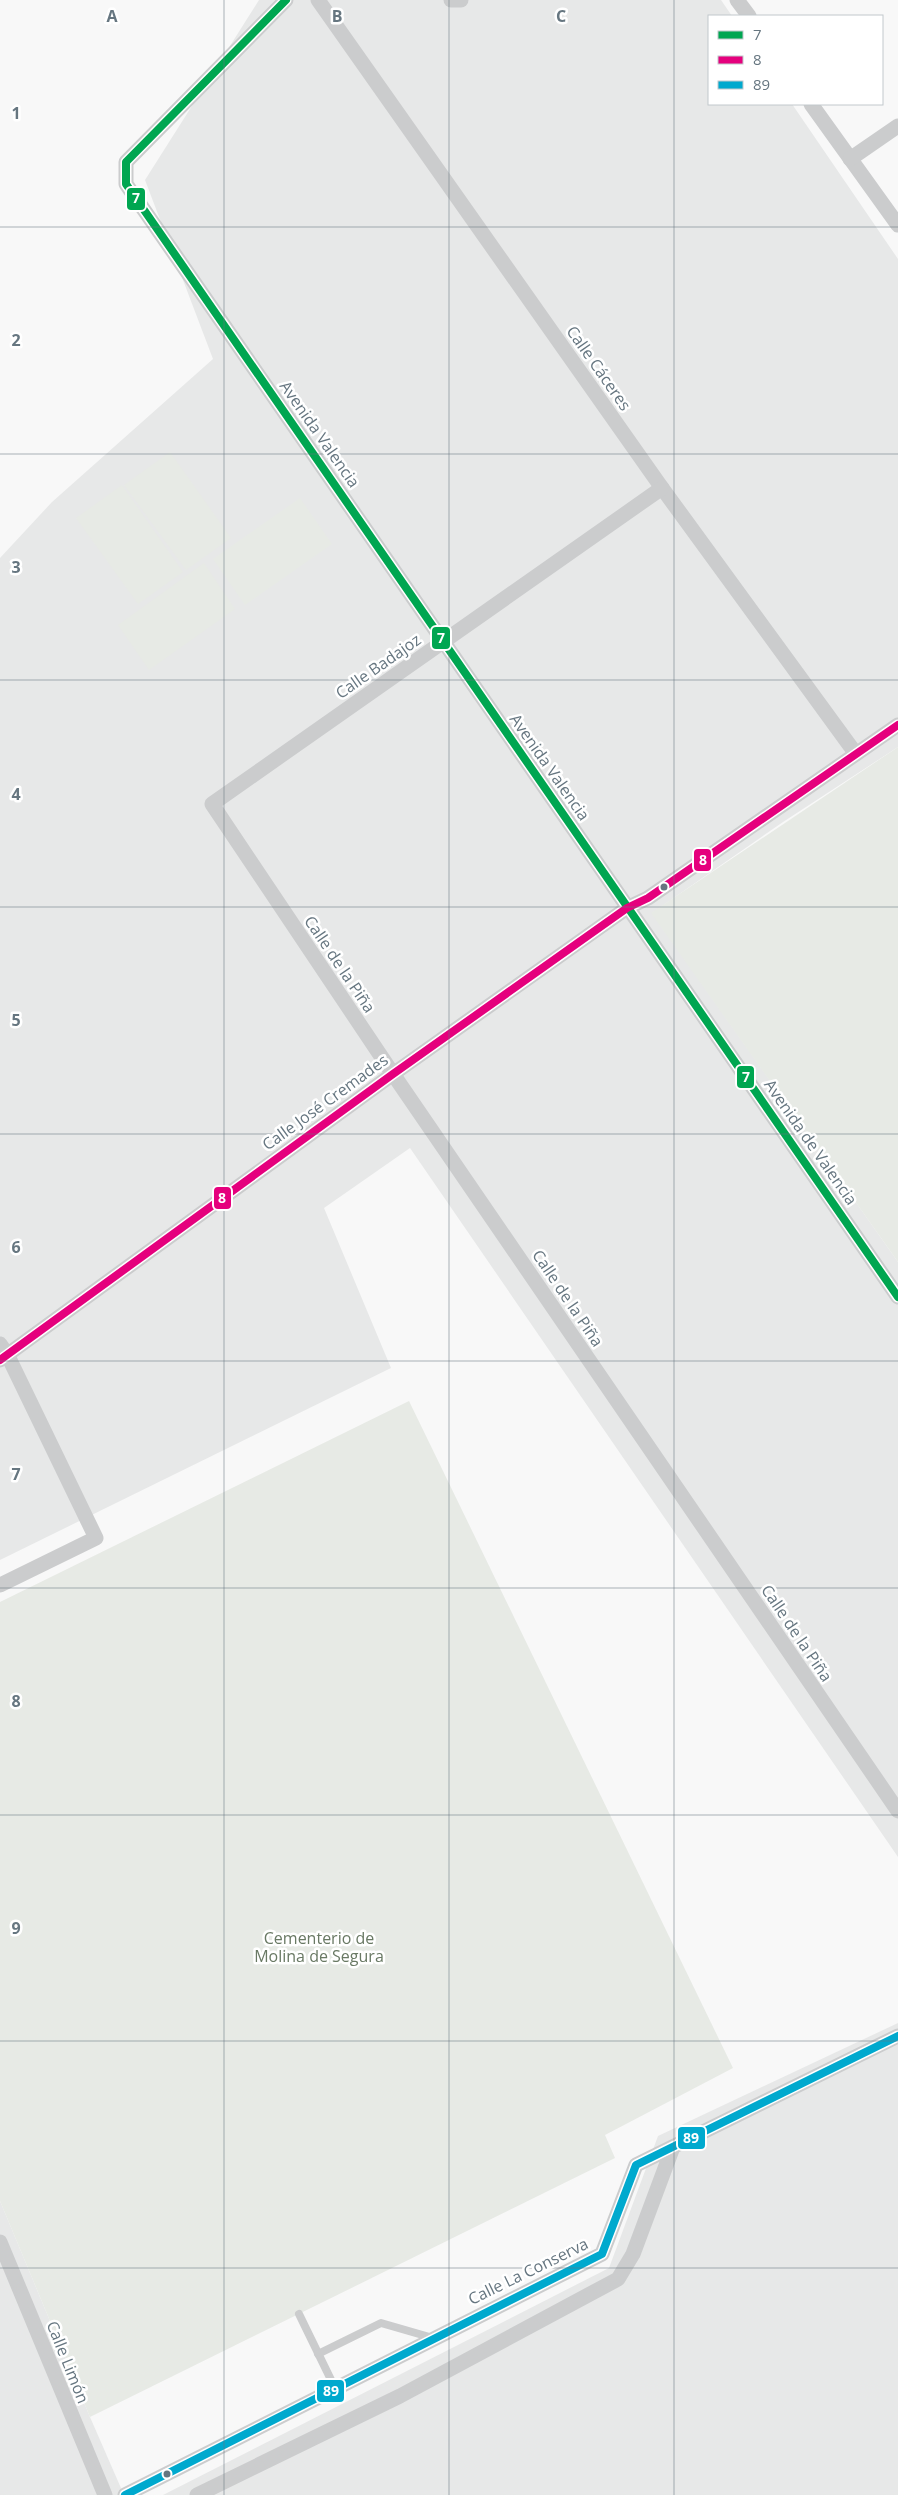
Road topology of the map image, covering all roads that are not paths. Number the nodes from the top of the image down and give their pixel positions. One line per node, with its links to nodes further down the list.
1 (286, 0): 12 (street, Avenida Valencia)
2 (318, 0): 11 (street, Calle Cáceres)
3 (451, 0): 4 (street)
4 (461, 0)
5 (737, 0): 6 (street)
6 (748, 15)
7 (812, 105): 9 (street)
8 (898, 126): 9 (street)
9 (850, 158): 10 (street)
10 (898, 225)
11 (662, 488): 12 (street, Calle Badajoz); 14 (street, Calle Cáceres)
12 (442, 642): 15 (street, Calle Badajoz); 16 (street, Avenida Valencia)
13 (898, 725): 14 (street, Calle José Cremades)
14 (856, 754): 16 (street, Calle José Cremades)
15 (212, 804): 17 (street, Calle de la Piña)
16 (627, 908): 17 (street, Calle José Cremades); 18 (street, Avenida de Valencia)
17 (393, 1074): 19 (street, Calle José Cremades); 21 (street, Calle de la Piña)
18 (898, 1297)
19 (2, 1353): 20 (street)
20 (0, 1586)
21 (898, 1811)
22 (898, 2036): 23 (street, Calle La Conserva)
23 (673, 2147): 26 (street, Calle La Conserva); 31 (street)
24 (0, 2242): 29 (street, Calle Limón)
25 (299, 2314): 27 (lane)
26 (433, 2338): 27 (lane); 28 (street, Calle La Conserva)
27 (318, 2354): 28 (lane)
28 (335, 2388): 30 (street, Calle La Conserva)
29 (104, 2495)
30 (125, 2495)
31 (197, 2495)

